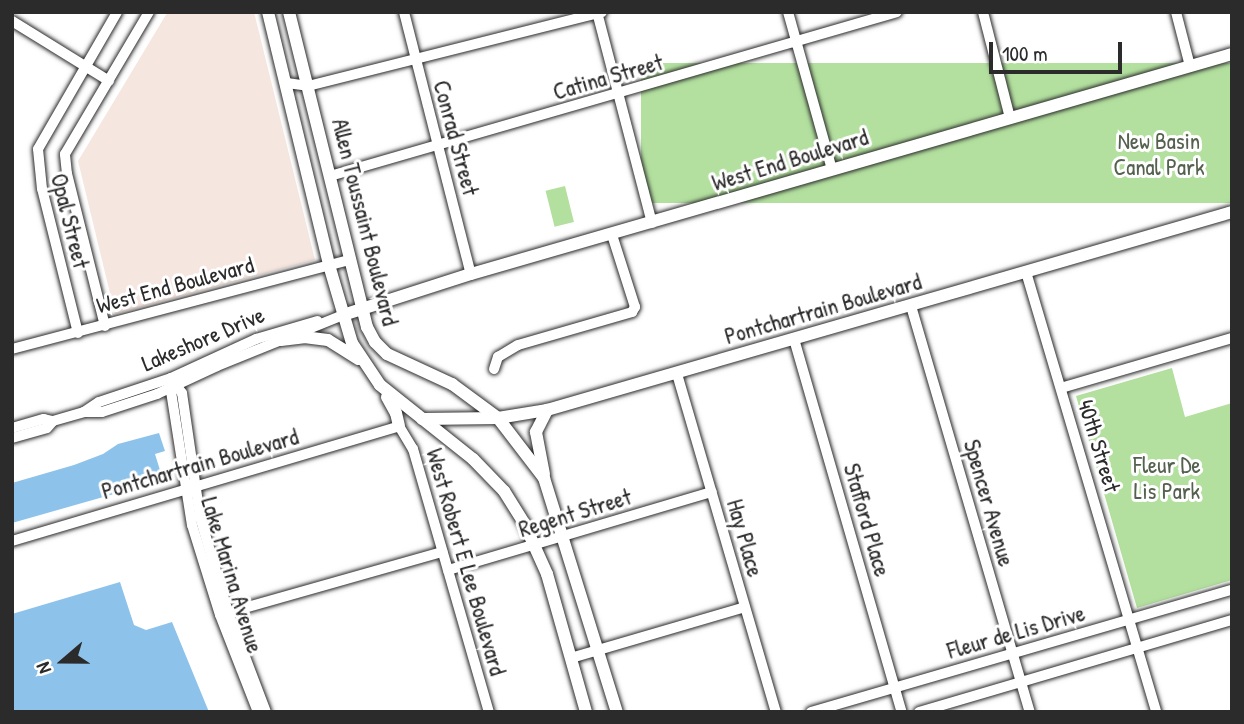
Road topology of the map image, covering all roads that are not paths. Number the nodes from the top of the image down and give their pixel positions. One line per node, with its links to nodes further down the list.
1 (117, 12): 15 (street, Opal Street)
2 (149, 12): 17 (street, Opal Street)
3 (268, 12): 18 (main road, Allen Toussaint Boulevard)
4 (289, 12): 19 (main road, Allen Toussaint Boulevard)
5 (404, 12): 14 (street, Conrad Street)
6 (789, 12): 12 (street)
7 (897, 12): 12 (street, Catina Street)
8 (983, 12): 21 (street)
9 (1177, 12): 16 (street)
10 (599, 13): 14 (street); 20 (street)
11 (12, 21): 15 (street)
12 (796, 40): 20 (street, Catina Street); 23 (street)
13 (1232, 54): 16 (main road, West End Boulevard)
14 (415, 60): 19 (street); 22 (street, Conrad Street)
15 (85, 66): 17 (street); 36 (street, Opal Street)
16 (1190, 66): 21 (main road, West End Boulevard)
17 (109, 81): 35 (street, Opal Street)
18 (287, 83): 19 (street); 29 (main road, Allen Toussaint Boulevard)
19 (309, 86): 24 (main road, Allen Toussaint Boulevard)
20 (618, 94): 22 (street, Catina Street); 26 (street)
21 (1010, 118): 23 (main road, West End Boulevard)
22 (438, 146): 24 (street, Catina Street); 31 (street, Conrad Street)
23 (832, 170): 26 (main road, West End Boulevard)
24 (330, 176): 28 (main road, Allen Toussaint Boulevard)
25 (1232, 212): 30 (main road, Pontchartrain Boulevard)
26 (652, 223): 27 (main road, West End Boulevard)
27 (612, 235): 31 (main road, West End Boulevard); 42 (street)
28 (349, 260): 29 (street, West End Boulevard); 33 (main road, Allen Toussaint Boulevard)
29 (329, 265): 34 (main road, Allen Toussaint Boulevard); 35 (street, West End Boulevard)
30 (1026, 272): 32 (main road, Pontchartrain Boulevard); 46 (street, 40th Street)
31 (471, 274): 33 (main road, West End Boulevard)
32 (911, 306): 38 (main road, Pontchartrain Boulevard); 69 (street, Spencer Avenue)
33 (362, 309): 34 (main road, Lakeshore Drive); 48 (main road, Allen Toussaint Boulevard)
34 (343, 315): 39 (street, Lakeshore Drive); 41 (main road, Allen Toussaint Boulevard); 44 (street, Lakeshore Drive)
35 (106, 326): 36 (street, West End Boulevard)
36 (78, 332): 40 (street, West End Boulevard)
37 (1232, 338): 46 (street)
38 (794, 339): 43 (main road, Pontchartrain Boulevard); 72 (street, Stafford Place)
39 (281, 340): 41 (main road); 44 (street, Lakeshore Drive)
40 (12, 349)
41 (361, 360): 45 (main road, Allen Toussaint Boulevard)
42 (494, 369)
43 (677, 374): 47 (main road, Pontchartrain Boulevard); 56 (street, Hay Place)
44 (173, 384): 50 (street, Lakeshore Drive); 55 (street, Lake Marina Avenue)
45 (380, 385): 49 (main road, Allen Toussaint Boulevard); 51 (main road)
46 (1061, 388): 65 (street, 40th Street)
47 (547, 410): 48 (main road, Pontchartrain Boulevard); 54 (main road)
48 (498, 418): 49 (main road, Pontchartrain Boulevard); 54 (main road, Allen Toussaint Boulevard)
49 (422, 419): 59 (main road, Allen Toussaint Boulevard)
50 (53, 421): 52 (street, Lakeshore Drive); 53 (street, Lakeshore Drive)
51 (399, 426): 55 (street, Pontchartrain Boulevard); 60 (street, West Robert E Lee Boulevard)
52 (12, 428)
53 (12, 438)
54 (544, 478): 57 (main road)
55 (190, 489): 58 (street, Pontchartrain Boulevard); 64 (street, Lake Marina Avenue)
56 (712, 492): 57 (street, Regent Street); 63 (street, Hay Place)
57 (565, 536): 59 (street, Regent Street); 68 (main road)
58 (12, 541)
59 (535, 545): 61 (street, Regent Street); 70 (main road, Allen Toussaint Boulevard)
60 (442, 552): 61 (street, West Robert E Lee Boulevard); 64 (street)
61 (448, 570): 75 (street, West Robert E Lee Boulevard)
62 (1232, 590): 65 (street, Fleur de Lis Drive)
63 (745, 607): 68 (street); 78 (street, Hay Place)
64 (224, 613): 73 (street, Lake Marina Avenue); 74 (street, Lake Marina Avenue)
65 (1130, 619): 67 (street, 40th Street); 69 (street, Fleur de Lis Drive)
66 (1232, 620): 67 (street)
67 (1138, 648): 71 (street); 83 (street, 40th Street)
68 (599, 649): 70 (street); 77 (main road)
69 (1013, 653): 71 (street, Spencer Avenue); 72 (street, Fleur de Lis Drive)
70 (571, 658): 76 (main road, Allen Toussaint Boulevard)
71 (1021, 681): 81 (street); 82 (street, Spencer Avenue)
72 (895, 687): 79 (street, Fleur de Lis Drive); 80 (street, Stafford Place)
73 (258, 712)
74 (266, 712)
75 (489, 712)
76 (586, 712)
77 (618, 712)
78 (776, 712)
79 (811, 712)
80 (902, 712)
81 (919, 712)
82 (1030, 712)
83 (1156, 712)

